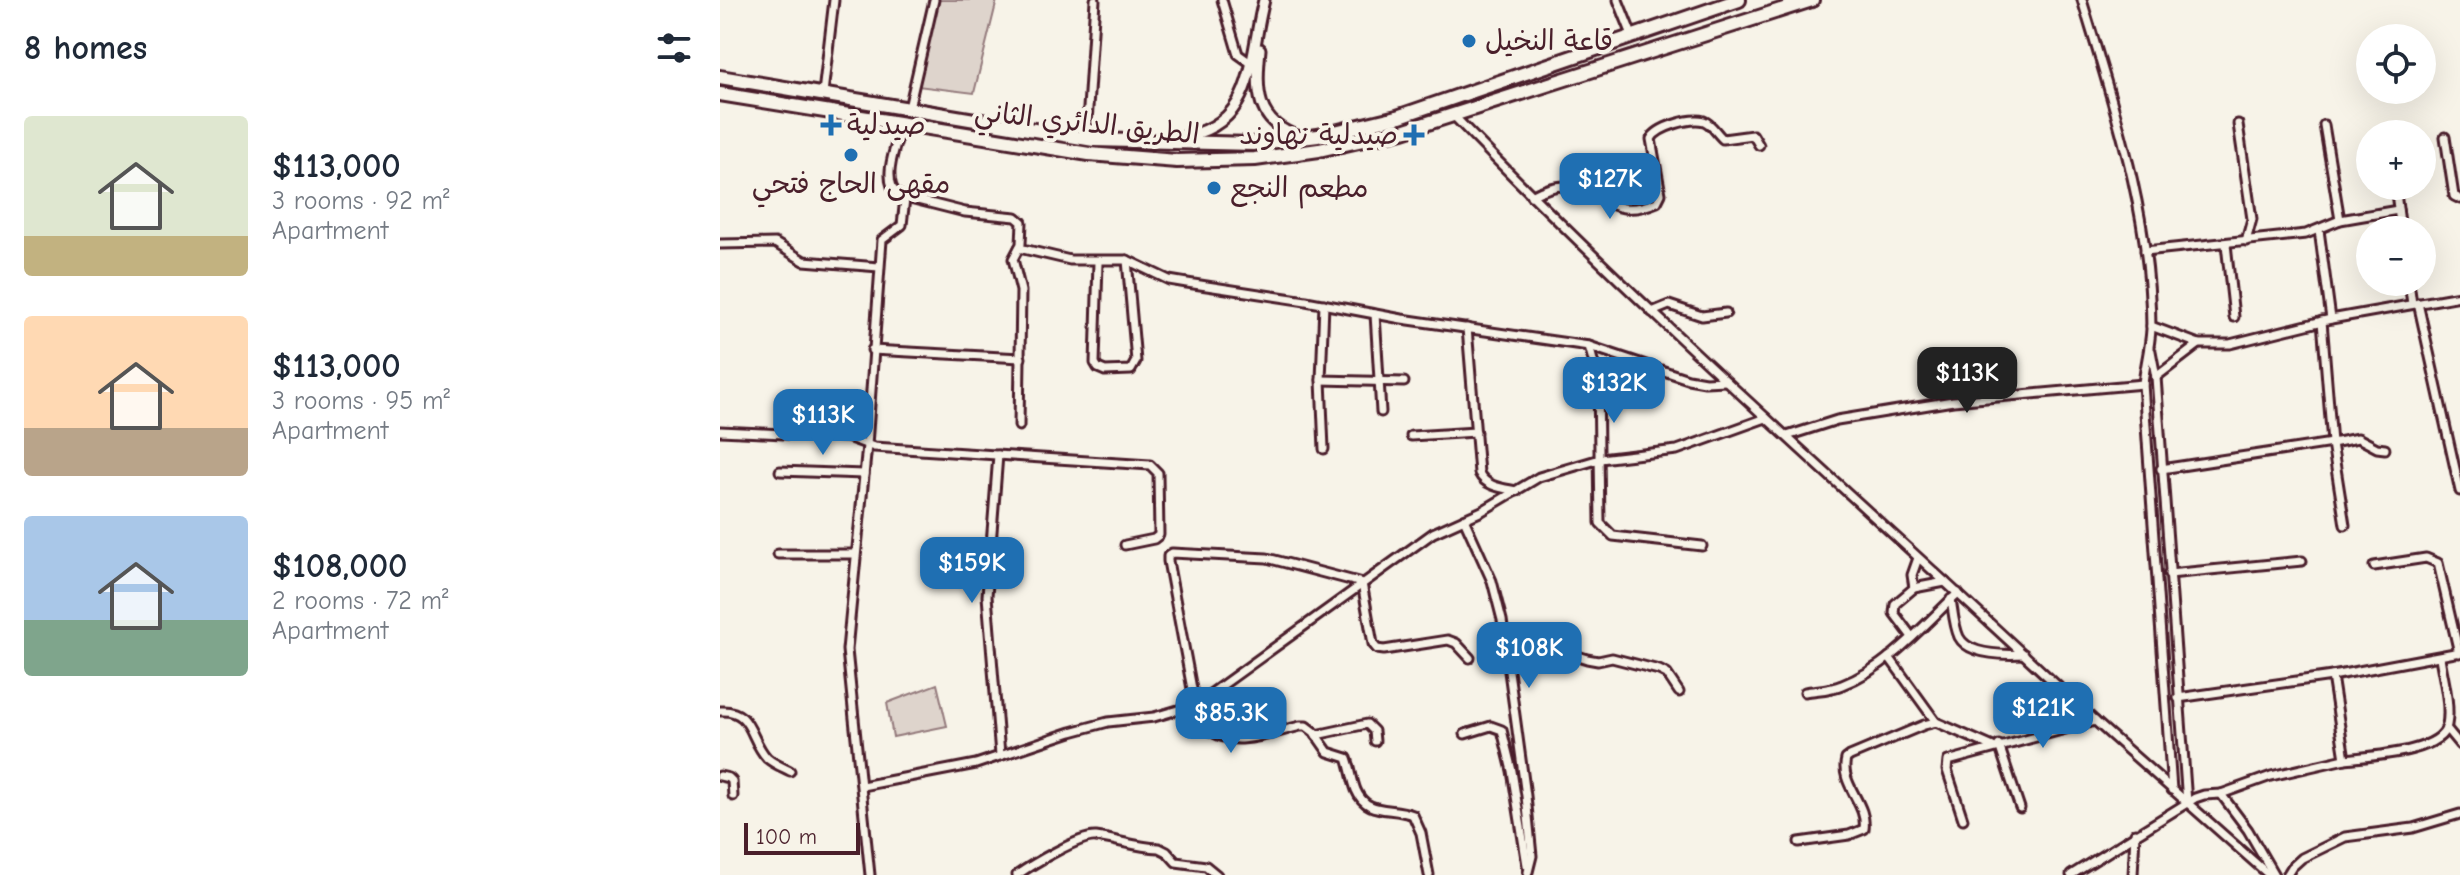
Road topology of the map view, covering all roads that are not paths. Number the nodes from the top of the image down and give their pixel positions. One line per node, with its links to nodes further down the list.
1 (834, 0): 13 (street)
2 (934, 0): 15 (street)
3 (1095, 0): 22 (street)
4 (1222, 0): 11 (street)
5 (1266, 0): 11 (street); 21 (street)
6 (1618, 0): 10 (street)
7 (1739, 0): 10 (highway, الطريق الدائري الثاني)
8 (1810, 0): 16 (highway, الطريق الدائري الثاني)
9 (2082, 0): 37 (street)
10 (1632, 35): 21 (highway, الطريق الدائري الثاني)
11 (1252, 64): 23 (street)
12 (720, 77): 13 (highway, الطريق الدائري الثاني)
13 (823, 93): 15 (highway, الطريق الدائري الثاني)
14 (720, 94): 17 (highway, الطريق الدائري الثاني)
15 (909, 108): 22 (highway, الطريق الدائري الثاني)
16 (1453, 115): 17 (highway, الطريق الدائري الثاني); 25 (street)
17 (902, 124): 26 (street)
18 (2238, 124): 33 (street)
19 (2324, 125): 31 (street)
20 (2445, 137): 27 (street)
21 (1303, 138): 23 (highway, الطريق الدائري الثاني)
22 (1086, 139): 23 (highway, الطريق الدائري الثاني)
23 (1158, 141)
24 (1759, 145): 25 (street)
25 (1531, 196): 45 (street)
26 (905, 198): 36 (street); 40 (street)
27 (2460, 199)
28 (2397, 200): 29 (street)
29 (2398, 210): 30 (street); 31 (street)
30 (2399, 216)
31 (2340, 220): 32 (street)
32 (2319, 230): 33 (street); 49 (street)
33 (2246, 241): 35 (street)
34 (720, 244): 40 (street)
35 (2226, 244): 37 (street); 48 (street)
36 (1019, 248): 39 (street); 56 (street)
37 (2145, 251): 50 (street)
38 (1127, 260): 39 (street); 39 (street); 44 (street)
39 (1098, 262)
40 (879, 267): 55 (street)
41 (2413, 296): 43 (street)
42 (2460, 296): 43 (street)
43 (2415, 303): 49 (street); 80 (street)
44 (1324, 304): 47 (street); 58 (street)
45 (1652, 312): 46 (street); 59 (street)
46 (1726, 313)
47 (1375, 314): 51 (street); 61 (street)
48 (2234, 317)
49 (2326, 320): 52 (street); 70 (street)
50 (2151, 326): 52 (street); 54 (street)
51 (1467, 328): 53 (street); 67 (street)
52 (2199, 344): 57 (street)
53 (1589, 346): 59 (street); 75 (street)
54 (2150, 347): 57 (street); 62 (street)
55 (872, 350): 56 (street); 71 (street)
56 (1021, 358): 65 (street)
57 (2156, 377): 76 (street)
58 (1321, 380): 61 (street); 72 (street)
59 (1725, 381): 64 (street)
60 (1404, 382): 61 (street)
61 (1378, 383): 63 (street)
62 (2143, 384): 69 (street); 121 (street)
63 (1381, 412)
64 (1766, 418): 69 (street); 75 (street)
65 (1019, 426)
66 (720, 431): 71 (street)
67 (1476, 432): 68 (street); 79 (street)
68 (1411, 436)
69 (1787, 436): 87 (street)
70 (2332, 443): 73 (street); 76 (street); 82 (street)
71 (867, 445): 74 (street); 78 (street)
72 (1324, 449)
73 (2385, 449)
74 (998, 455): 83 (street); 116 (street)
75 (1600, 459): 79 (street); 84 (street)
76 (2161, 469): 90 (street)
77 (780, 471): 78 (street)
78 (864, 474): 86 (street)
79 (1517, 491): 81 (street)
80 (2460, 491)
81 (1464, 519): 92 (street); 96 (street)
82 (2345, 525)
83 (1125, 545)
84 (1702, 546)
85 (778, 554): 86 (street)
86 (854, 554): 120 (street)
87 (1918, 558): 91 (street); 93 (street)
88 (2302, 561): 90 (street)
89 (2374, 566): 97 (street)
90 (2169, 574): 105 (street)
91 (1945, 582): 93 (street); 94 (street)
92 (1362, 583): 101 (street); 106 (street); 106 (street)
93 (1914, 588): 95 (street)
94 (1954, 596): 95 (street); 98 (street); 98 (street)
95 (1912, 637): 99 (street)
96 (1505, 645): 103 (street); 130 (street)
97 (2460, 652): 100 (street)
98 (2024, 654): 108 (street)
99 (1889, 657): 104 (street); 109 (street)
100 (2440, 657): 102 (street); 110 (street)
101 (1470, 658)
102 (2332, 676): 105 (street); 117 (street)
103 (1679, 692)
104 (1805, 692)
105 (2178, 698): 124 (street)
106 (1197, 703): 112 (street); 116 (street)
107 (720, 711): 118 (street)
108 (2095, 721): 115 (street); 121 (street)
109 (1936, 722): 115 (street); 129 (street)
110 (2446, 728): 114 (street); 117 (street)
111 (1465, 734): 130 (street)
112 (1316, 735): 113 (street); 134 (street)
113 (1375, 741)
114 (2460, 745)
115 (1996, 746): 125 (street); 127 (street)
116 (1000, 755): 120 (street)
117 (2345, 759): 122 (street)
118 (790, 771)
119 (720, 776): 123 (street)
120 (862, 786): 131 (street)
121 (2172, 790): 124 (street)
122 (2221, 794): 124 (street); 137 (street)
123 (733, 796)
124 (2187, 803): 128 (street); 137 (street)
125 (2020, 808)
126 (2460, 814): 138 (street)
127 (1963, 819)
128 (2135, 833): 135 (street); 136 (street)
129 (1799, 842)
130 (1528, 873)
131 (870, 875)
132 (1017, 875): 133 (street)
133 (1217, 875)
134 (1429, 875)
135 (2071, 875)
136 (2133, 875)
137 (2272, 875)
138 (2287, 875)

